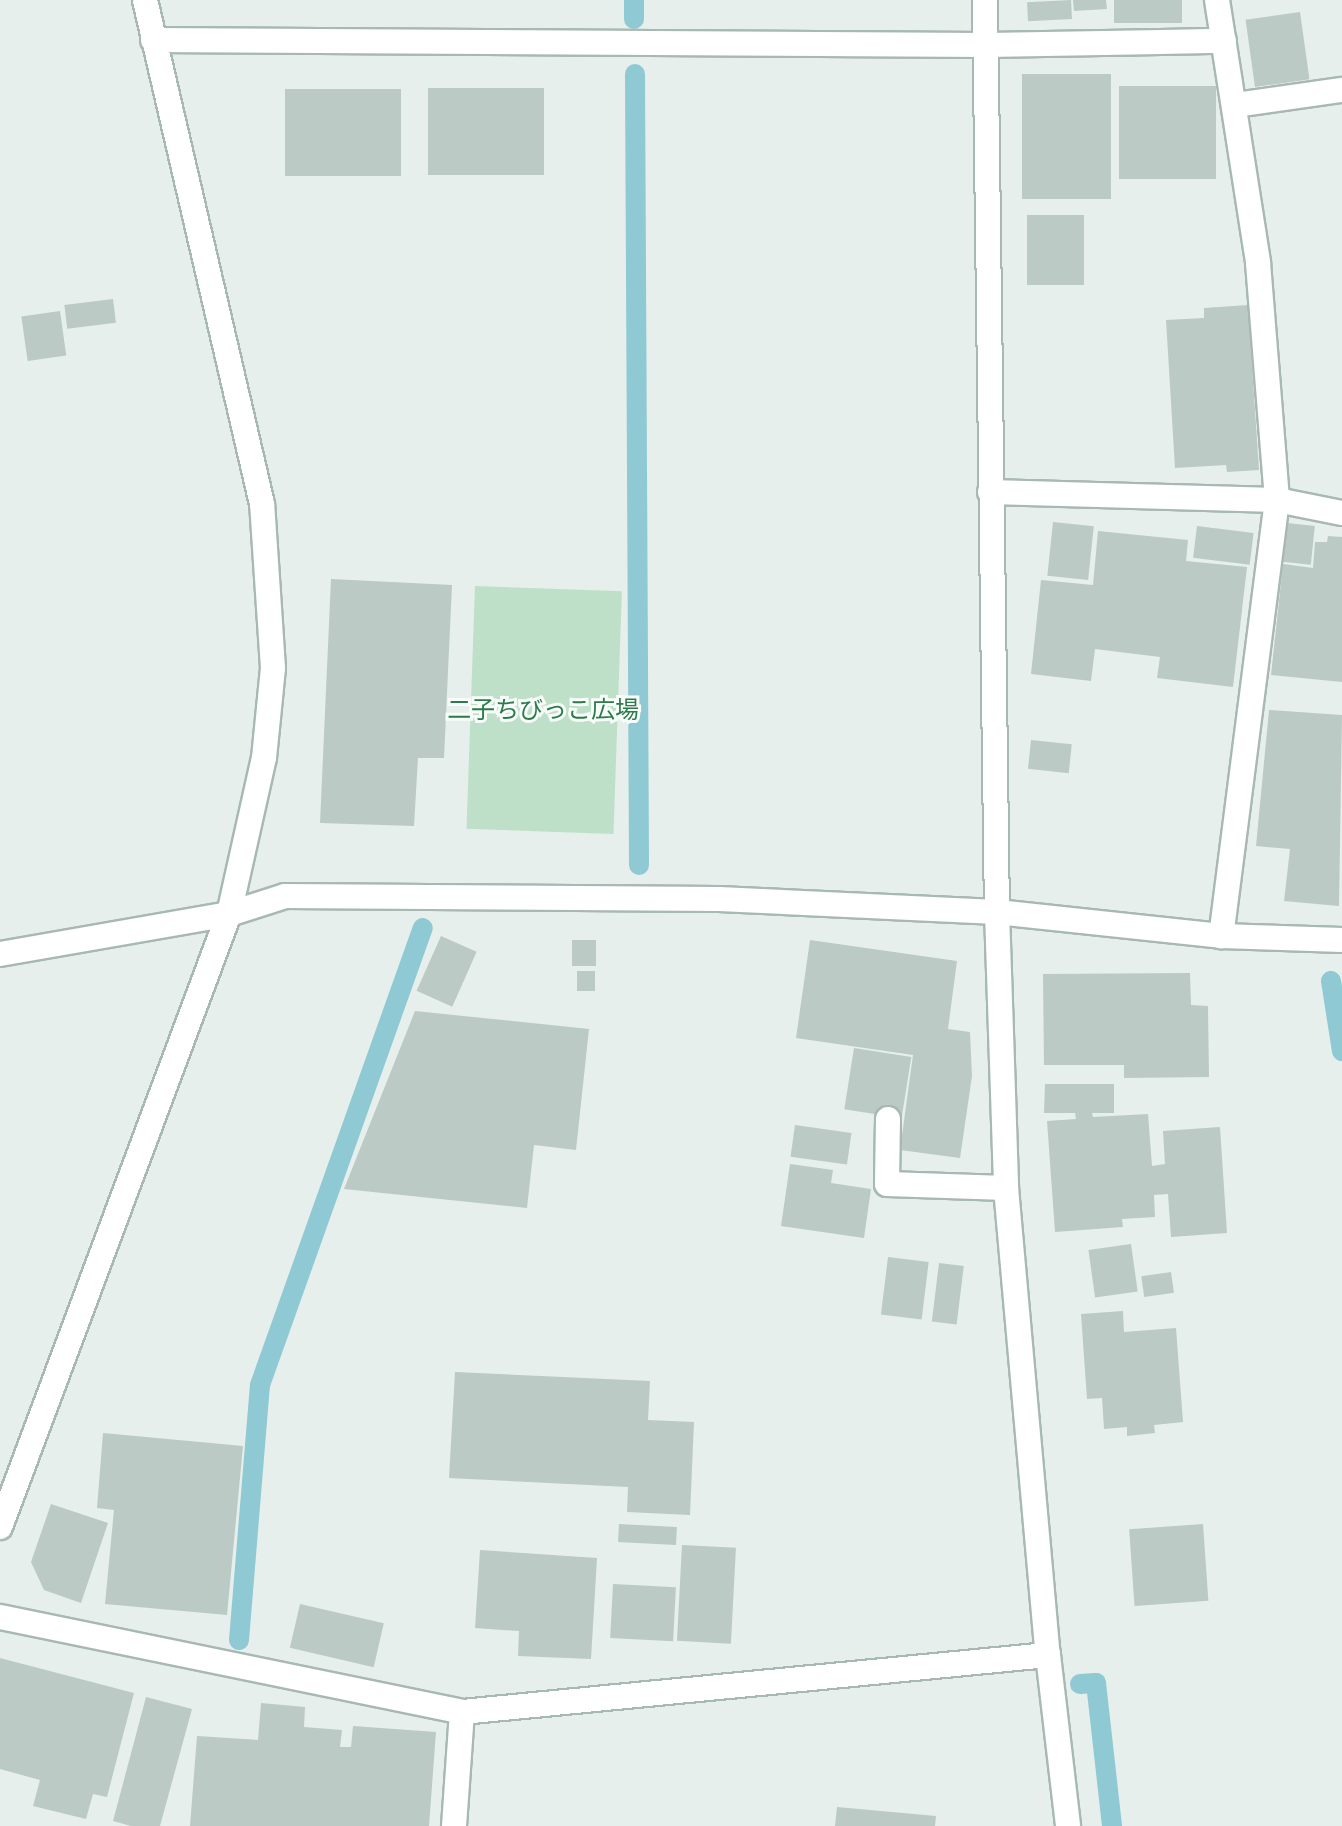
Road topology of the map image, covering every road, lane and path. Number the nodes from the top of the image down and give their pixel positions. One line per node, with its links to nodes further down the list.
1 (145, 0): 4 (street)
2 (985, 0): 6 (street)
3 (1217, 0): 5 (street)
4 (153, 40): 6 (street); 13 (street)
5 (1224, 41): 6 (street); 8 (street)
6 (986, 45): 9 (street)
7 (1342, 90): 8 (street)
8 (1236, 105): 10 (street)
9 (990, 492): 10 (street); 12 (street)
10 (1277, 500): 11 (street); 14 (street)
11 (1342, 513)
12 (997, 912): 13 (street); 14 (street); 18 (street)
13 (229, 914): 16 (street); 19 (street)
14 (1221, 936): 15 (street)
15 (1342, 940)
16 (0, 954)
17 (888, 1119): 18 (street)
18 (1006, 1188): 21 (street)
19 (0, 1527)
20 (0, 1617): 22 (street)
21 (1048, 1655): 22 (street); 24 (street)
22 (462, 1712): 23 (street)
23 (454, 1826)
24 (1068, 1826)

